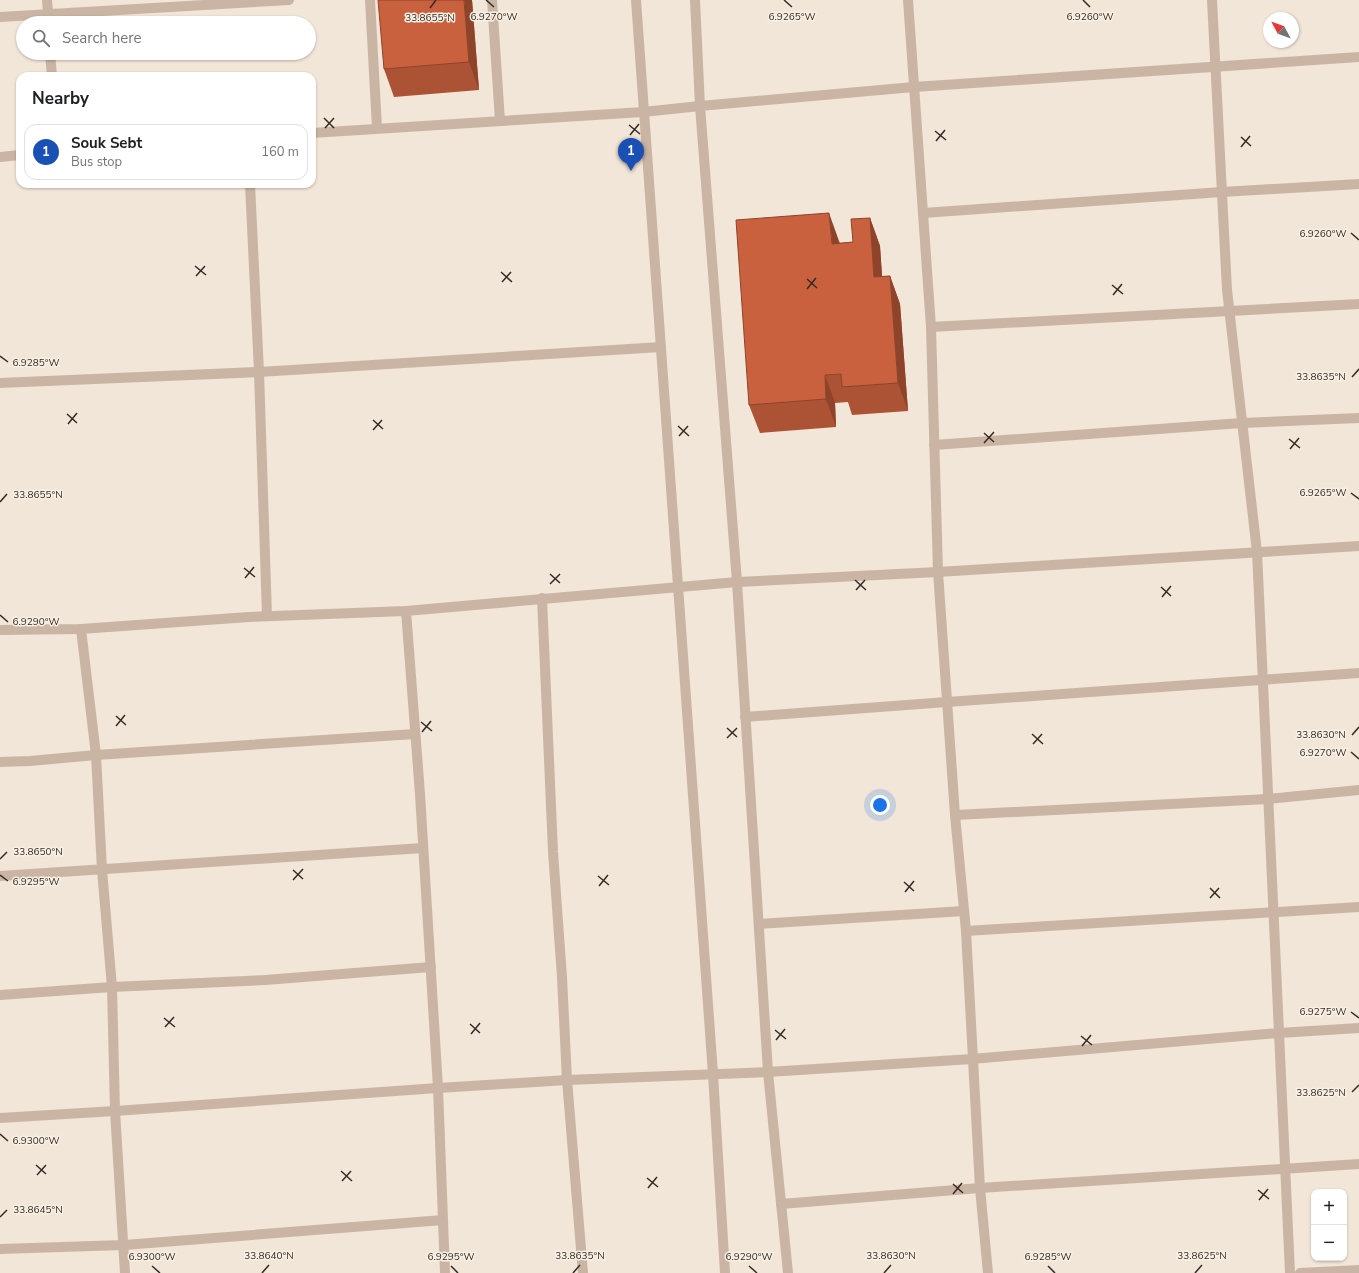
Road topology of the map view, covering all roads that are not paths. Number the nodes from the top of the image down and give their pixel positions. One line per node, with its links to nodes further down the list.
1 (47, 0): 9 (street)
2 (289, 0): 10 (street)
3 (370, 0): 21 (street)
4 (492, 0): 20 (street)
5 (636, 0): 19 (street)
6 (695, 0): 18 (street)
7 (908, 0): 17 (street)
8 (1212, 0): 15 (street)
9 (48, 16)
10 (75, 16)
11 (0, 17): 12 (street)
12 (16, 17)
13 (1359, 57): 15 (street)
14 (51, 60): 16 (street)
15 (1215, 66): 17 (street); 27 (street)
16 (52, 72)
17 (914, 86): 18 (street); 28 (street)
18 (700, 106): 19 (street); 41 (street)
19 (643, 112): 20 (street); 32 (street)
20 (500, 121): 21 (street)
21 (377, 128): 22 (street)
22 (316, 133)
23 (16, 156): 24 (street)
24 (0, 157)
25 (1359, 184): 27 (street)
26 (250, 188): 33 (street)
27 (1222, 192): 28 (street); 30 (street)
28 (923, 213): 31 (street)
29 (1359, 304): 30 (street)
30 (1230, 311): 31 (street); 36 (street)
31 (931, 328): 37 (street)
32 (661, 347): 33 (street); 42 (street)
33 (259, 372): 34 (street); 45 (street)
34 (0, 383)
35 (1359, 418): 36 (street)
36 (1242, 423): 37 (street); 39 (street)
37 (934, 445): 40 (street)
38 (1359, 546): 39 (street)
39 (1257, 552): 40 (street); 49 (street)
40 (938, 572): 41 (street); 50 (street)
41 (737, 582): 42 (street); 51 (street)
42 (678, 586): 43 (street); 73 (street)
43 (542, 598): 44 (street); 74 (street)
44 (406, 611): 45 (street); 52 (street)
45 (267, 616): 46 (street)
46 (81, 629): 47 (street); 53 (street)
47 (0, 630)
48 (1359, 673): 49 (street)
49 (1263, 679): 50 (street); 56 (street)
50 (947, 702): 51 (street); 57 (street)
51 (745, 717): 64 (street)
52 (415, 734): 53 (street); 58 (street)
53 (96, 755): 54 (street); 59 (street)
54 (0, 762)
55 (1359, 790): 56 (street)
56 (1268, 799): 57 (street); 63 (street)
57 (955, 815): 62 (street)
58 (423, 848): 59 (street); 66 (street)
59 (102, 870): 60 (street); 67 (street)
60 (0, 876)
61 (1359, 907): 63 (street)
62 (964, 911): 64 (street); 65 (street)
63 (1273, 913): 65 (street); 70 (street)
64 (759, 924): 72 (street)
65 (966, 931): 71 (street)
66 (431, 967): 67 (street); 75 (street)
67 (112, 987): 68 (street); 76 (street)
68 (0, 995)
69 (1359, 1028): 70 (street)
70 (1279, 1033): 71 (street); 79 (street)
71 (972, 1059): 72 (street); 80 (street)
72 (768, 1072): 73 (street); 81 (street)
73 (713, 1074): 74 (street); 89 (street)
74 (567, 1080): 75 (street); 88 (street)
75 (438, 1088): 76 (street); 82 (street)
76 (115, 1111): 77 (street); 83 (street)
77 (0, 1118)
78 (1359, 1164): 79 (street)
79 (1285, 1168): 80 (street); 92 (street)
80 (980, 1188): 81 (street); 91 (street)
81 (781, 1204): 90 (street)
82 (443, 1220): 83 (street); 87 (street)
83 (124, 1245): 84 (street); 86 (street)
84 (0, 1249)
85 (1359, 1270): 93 (street)
86 (125, 1273)
87 (445, 1273)
88 (583, 1273)
89 (725, 1273)
90 (788, 1273)
91 (988, 1273)
92 (1290, 1273)
93 (1300, 1273)

